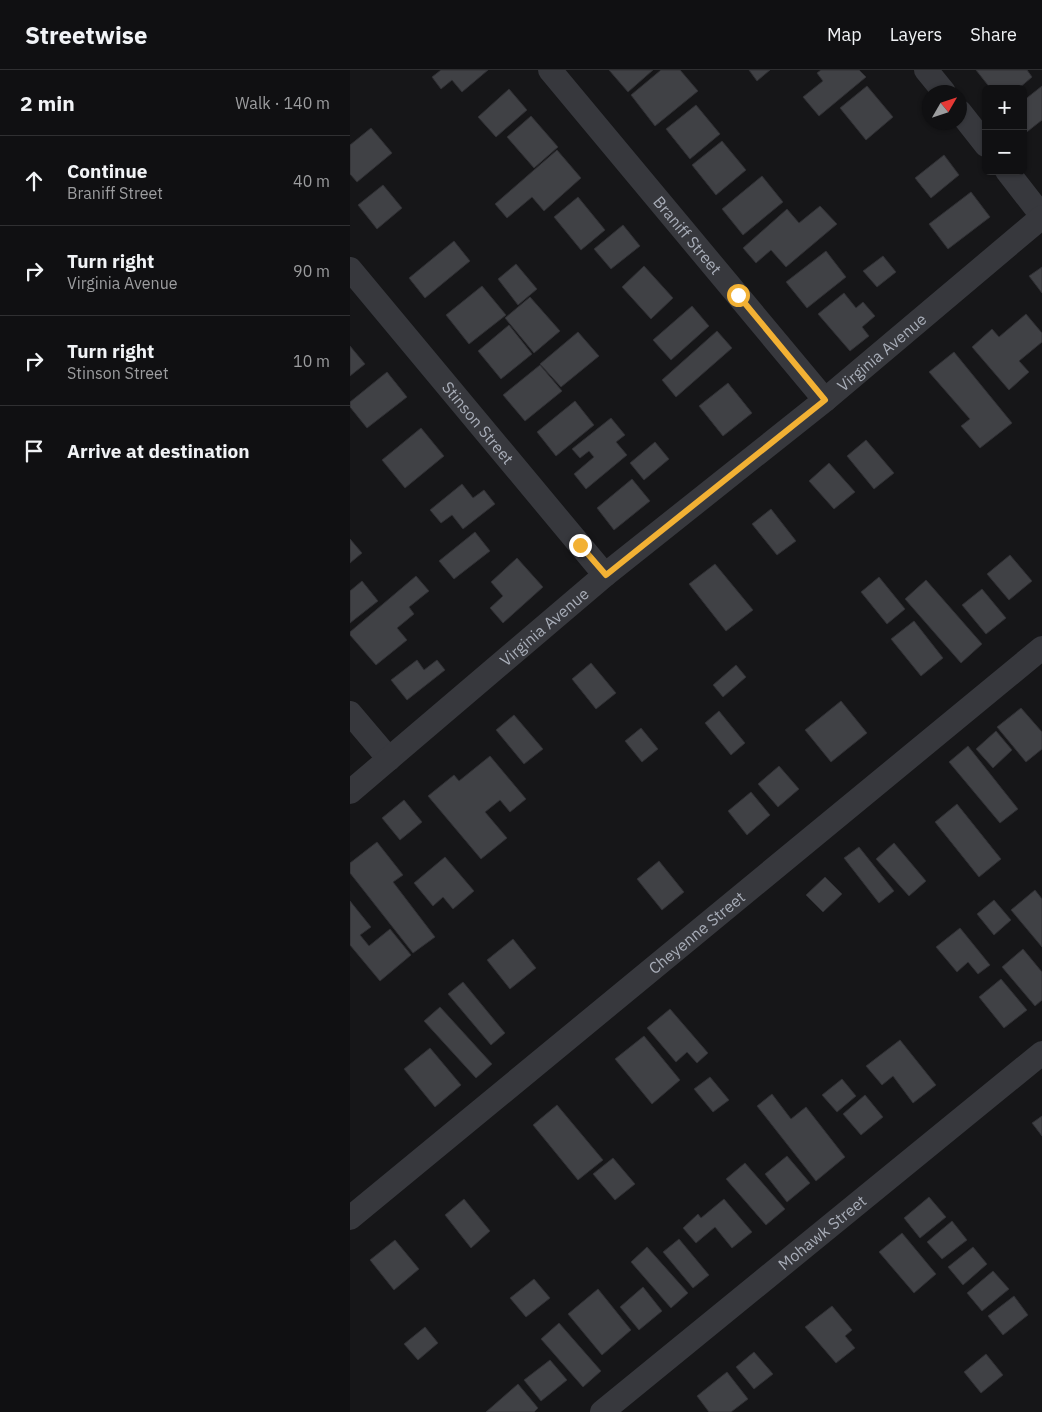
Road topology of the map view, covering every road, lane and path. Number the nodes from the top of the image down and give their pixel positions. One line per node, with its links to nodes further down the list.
1 (550, 70): 9 (street, Braniff Street)
2 (926, 70): 3 (street)
3 (938, 85)
4 (967, 121): 5 (street)
5 (982, 140)
6 (1010, 175): 7 (street)
7 (1042, 216): 9 (street, Virginia Avenue)
8 (350, 269): 10 (street, Stinson Street)
9 (825, 400): 10 (street, Virginia Avenue)
10 (606, 575): 13 (street, Virginia Avenue)
11 (1039, 657): 16 (street, Cheyenne Street)
12 (350, 712): 13 (street)
13 (389, 759): 14 (street, Virginia Avenue)
14 (350, 792)
15 (1042, 1053): 17 (street, Mohawk Street)
16 (350, 1218)
17 (602, 1412)

